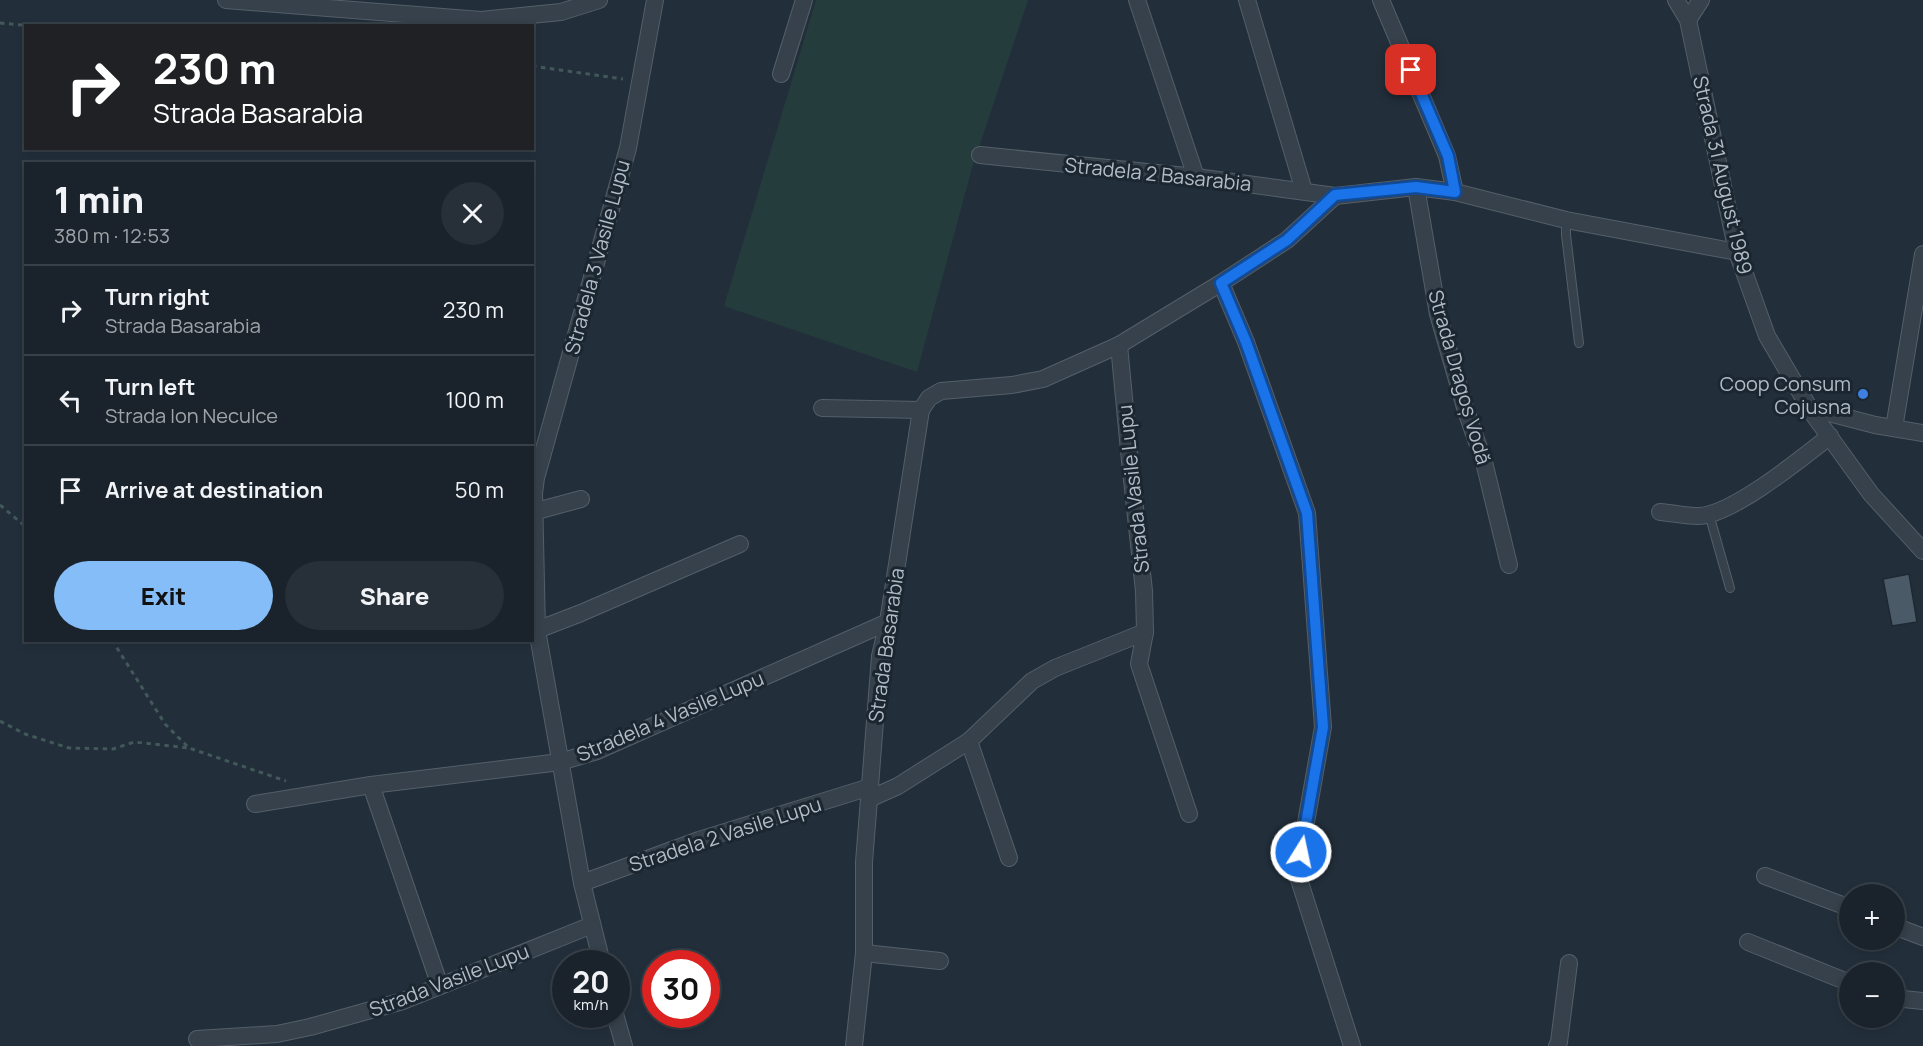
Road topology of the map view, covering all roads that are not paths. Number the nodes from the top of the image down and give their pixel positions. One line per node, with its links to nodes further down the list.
1 (226, 0): 2 (street)
2 (599, 0)
3 (655, 0): 31 (street, Stradela 3 Vasile Lupu)
4 (804, 0): 11 (street)
5 (1137, 0): 13 (street)
6 (1247, 0): 15 (street)
7 (1381, 0): 16 (street)
8 (1676, 0): 10 (street, Strada 31 August 1989)
9 (1701, 0): 10 (street)
10 (1688, 20): 19 (street, Strada 31 August 1989)
11 (781, 74)
12 (980, 155): 13 (street, Stradela 2 Basarabia)
13 (1196, 177): 15 (street, Stradela 2 Basarabia)
14 (1416, 187): 16 (street); 17 (street); 38 (street, Strada Dragoș Vodă)
15 (1304, 191): 17 (street, Stradela 2 Basarabia)
16 (1455, 192): 18 (street)
17 (1335, 195): 21 (street)
18 (1566, 220): 19 (street); 22 (lane)
19 (1737, 252): 25 (street, Strada 31 August 1989)
20 (1923, 254): 27 (street)
21 (1221, 283): 23 (street); 69 (street)
22 (1579, 343)
23 (1119, 345): 26 (street); 42 (street, Strada Vasile Lupu)
24 (822, 408): 26 (street)
25 (1810, 408): 27 (street); 29 (street, Strada 31 August 1989)
26 (921, 410): 40 (street, Strada Basarabia)
27 (1894, 428): 28 (street)
28 (1923, 433)
29 (1830, 436): 34 (street); 37 (street, Strada 31 August 1989)
30 (581, 499): 32 (street)
31 (534, 501)
32 (534, 512)
33 (1660, 512): 34 (street)
34 (1709, 514): 39 (lane)
35 (534, 542): 41 (street, Stradela 3 Vasile Lupu)
36 (740, 544): 41 (street)
37 (1923, 551)
38 (1509, 565)
39 (1730, 588)
40 (888, 622): 44 (street, Stradela 4 Vasile Lupu); 46 (street, Strada Basarabia)
41 (537, 630): 44 (street, Stradela 3 Vasile Lupu)
42 (1145, 632): 43 (street); 48 (street, Strada Vasile Lupu)
43 (969, 741): 46 (street); 49 (street)
44 (560, 762): 45 (street, Stradela 4 Vasile Lupu); 51 (street, Stradela 3 Vasile Lupu)
45 (371, 785): 47 (street, Stradela 4 Vasile Lupu); 62 (street)
46 (869, 793): 51 (street, Stradela 2 Vasile Lupu); 58 (street, Strada Basarabia)
47 (255, 804)
48 (1189, 814)
49 (1009, 858)
50 (1764, 876): 52 (street)
51 (582, 883): 53 (street, Stradela 3 Vasile Lupu)
52 (1839, 904)
53 (592, 924): 57 (street, Stradela 3 Vasile Lupu); 62 (street, Strada Vasile Lupu)
54 (1905, 930): 55 (street)
55 (1923, 937)
56 (1748, 942): 61 (street)
57 (599, 950)
58 (864, 953): 59 (street); 68 (street, Strada Basarabia)
59 (940, 961)
60 (1569, 963): 70 (street)
61 (1839, 979)
62 (440, 986): 66 (street, Strada Vasile Lupu)
63 (1905, 999): 64 (street)
64 (1923, 1001)
65 (619, 1028): 67 (street)
66 (197, 1039)
67 (624, 1046)
68 (854, 1046)
69 (1352, 1046)
70 (1557, 1046)

